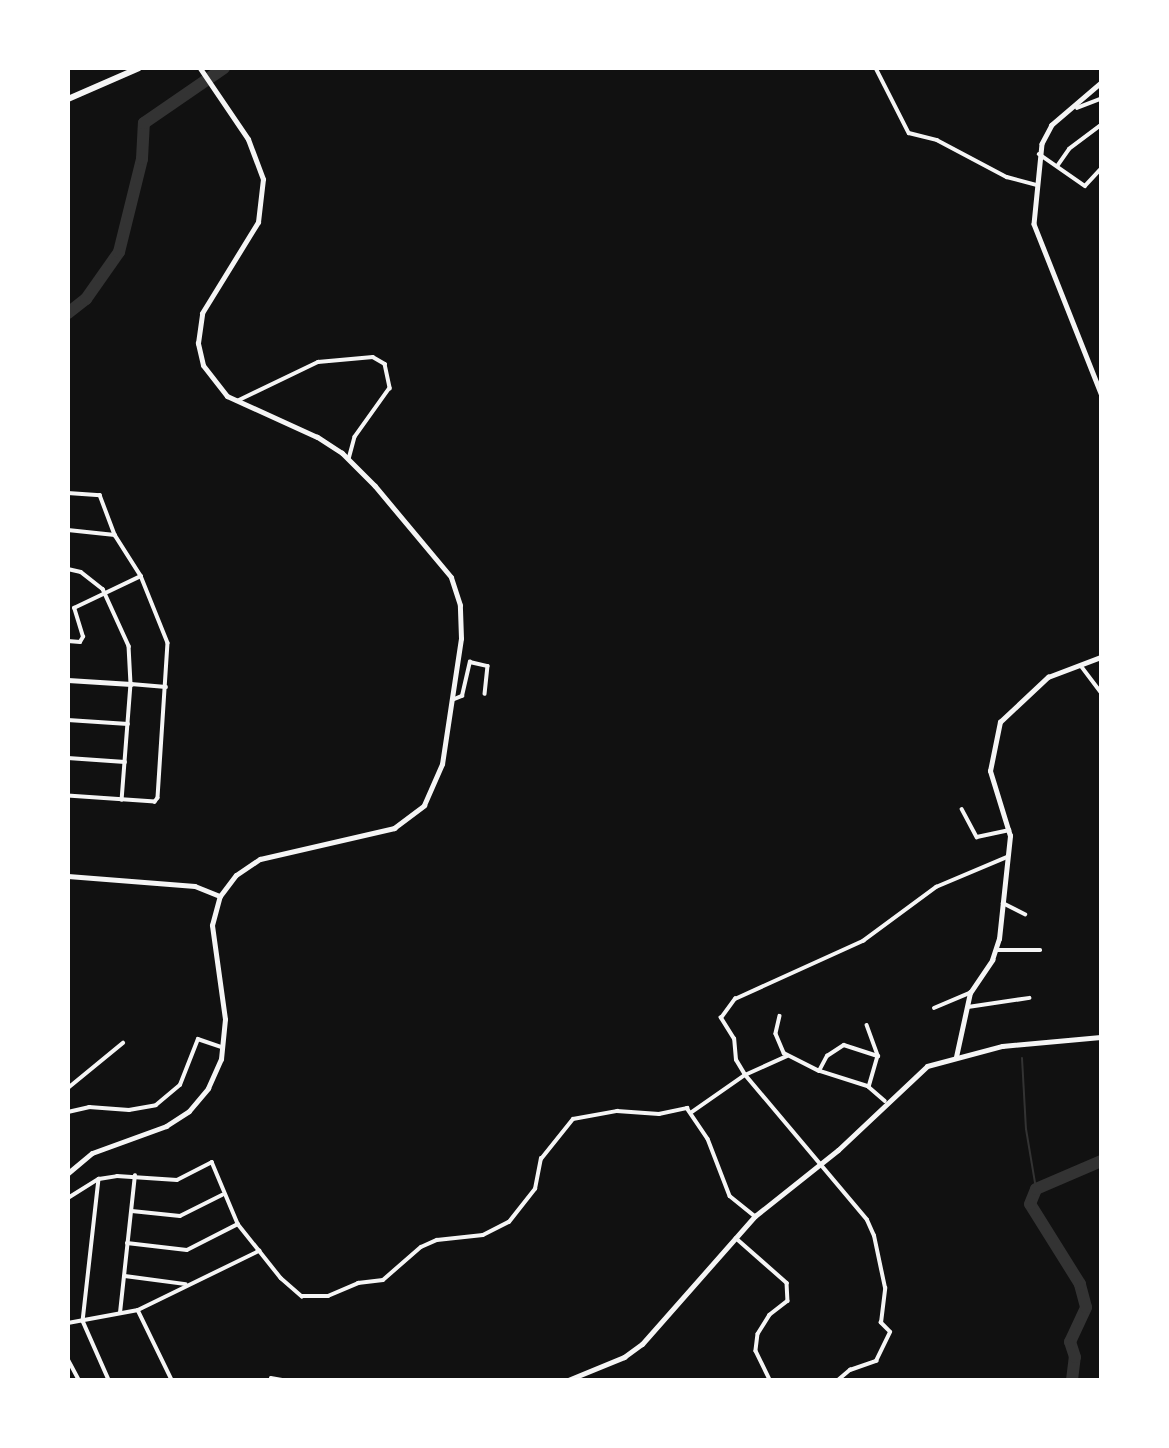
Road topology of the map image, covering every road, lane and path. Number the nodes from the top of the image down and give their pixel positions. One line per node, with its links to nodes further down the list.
1 (139, 68): 5 (highway)
2 (876, 68): 12 (street)
3 (201, 70): 14 (main road)
4 (1101, 83): 7 (street)
5 (68, 99)
6 (1101, 99): 7 (street)
7 (1077, 108): 9 (street)
8 (1101, 125): 10 (street)
9 (1039, 154): 10 (street); 12 (street)
10 (1058, 165): 11 (street)
11 (1101, 169)
12 (1036, 185): 13 (street)
13 (1101, 393)
14 (235, 402): 15 (main road); 15 (street)
15 (349, 460): 32 (main road)
16 (68, 493): 18 (street)
17 (68, 530): 18 (street)
18 (115, 535): 20 (street)
19 (68, 569): 21 (street)
20 (141, 576): 21 (street); 29 (street)
21 (106, 593): 23 (street); 28 (street)
22 (68, 607): 23 (street)
23 (74, 608): 24 (street)
24 (68, 641)
25 (1101, 657): 26 (street)
26 (1082, 667): 30 (street); 40 (street)
27 (68, 680): 28 (street)
28 (131, 684): 29 (street); 34 (street)
29 (166, 687): 38 (street)
30 (1101, 692)
31 (485, 694): 32 (street)
32 (452, 700): 43 (main road)
33 (68, 720): 34 (street)
34 (128, 724): 36 (street)
35 (68, 758): 36 (street)
36 (125, 762): 38 (street)
37 (68, 796): 38 (street)
38 (122, 800)
39 (962, 809): 40 (street)
40 (1009, 830): 41 (street)
41 (1007, 856): 44 (street); 61 (street)
42 (68, 876): 43 (street)
43 (220, 896): 56 (main road)
44 (1001, 902): 45 (street); 46 (street)
45 (1026, 914)
46 (996, 950): 47 (street); 48 (street)
47 (1040, 950)
48 (970, 993): 50 (street); 51 (street)
49 (1029, 998): 50 (street)
50 (966, 1007): 59 (street)
51 (934, 1008)
52 (780, 1016): 57 (street)
53 (867, 1025): 58 (street)
54 (1101, 1037): 59 (main road)
55 (123, 1043): 63 (street)
56 (223, 1047): 67 (street); 70 (main road)
57 (787, 1056): 60 (street); 61 (street)
58 (878, 1056): 60 (street); 64 (street)
59 (956, 1057): 66 (main road)
60 (819, 1071): 64 (street)
61 (745, 1075): 68 (street); 69 (street)
62 (68, 1081): 63 (street)
63 (78, 1082): 65 (street)
64 (869, 1087): 66 (street)
65 (68, 1088)
66 (886, 1101): 69 (main road)
67 (68, 1112)
68 (692, 1112): 76 (street); 80 (street)
69 (819, 1166): 76 (main road); 95 (street)
70 (68, 1173)
71 (135, 1177): 72 (street); 73 (street); 75 (street)
72 (99, 1179): 74 (street); 85 (street)
73 (222, 1195): 75 (street); 77 (street)
74 (68, 1198)
75 (131, 1211): 79 (street)
76 (755, 1216): 78 (main road)
77 (238, 1224): 79 (street); 80 (street)
78 (735, 1236): 93 (main road); 94 (street)
79 (127, 1243): 81 (street)
80 (259, 1251): 82 (street)
81 (125, 1276): 82 (street); 84 (street)
82 (188, 1284): 83 (street)
83 (138, 1310): 84 (street); 91 (street)
84 (120, 1313): 85 (street)
85 (82, 1321): 86 (street); 90 (street)
86 (68, 1324)
87 (68, 1359): 89 (street)
88 (271, 1378): 92 (street)
89 (79, 1380)
90 (109, 1380)
91 (172, 1380)
92 (282, 1380)
93 (568, 1380)
94 (770, 1380)
95 (838, 1380)

